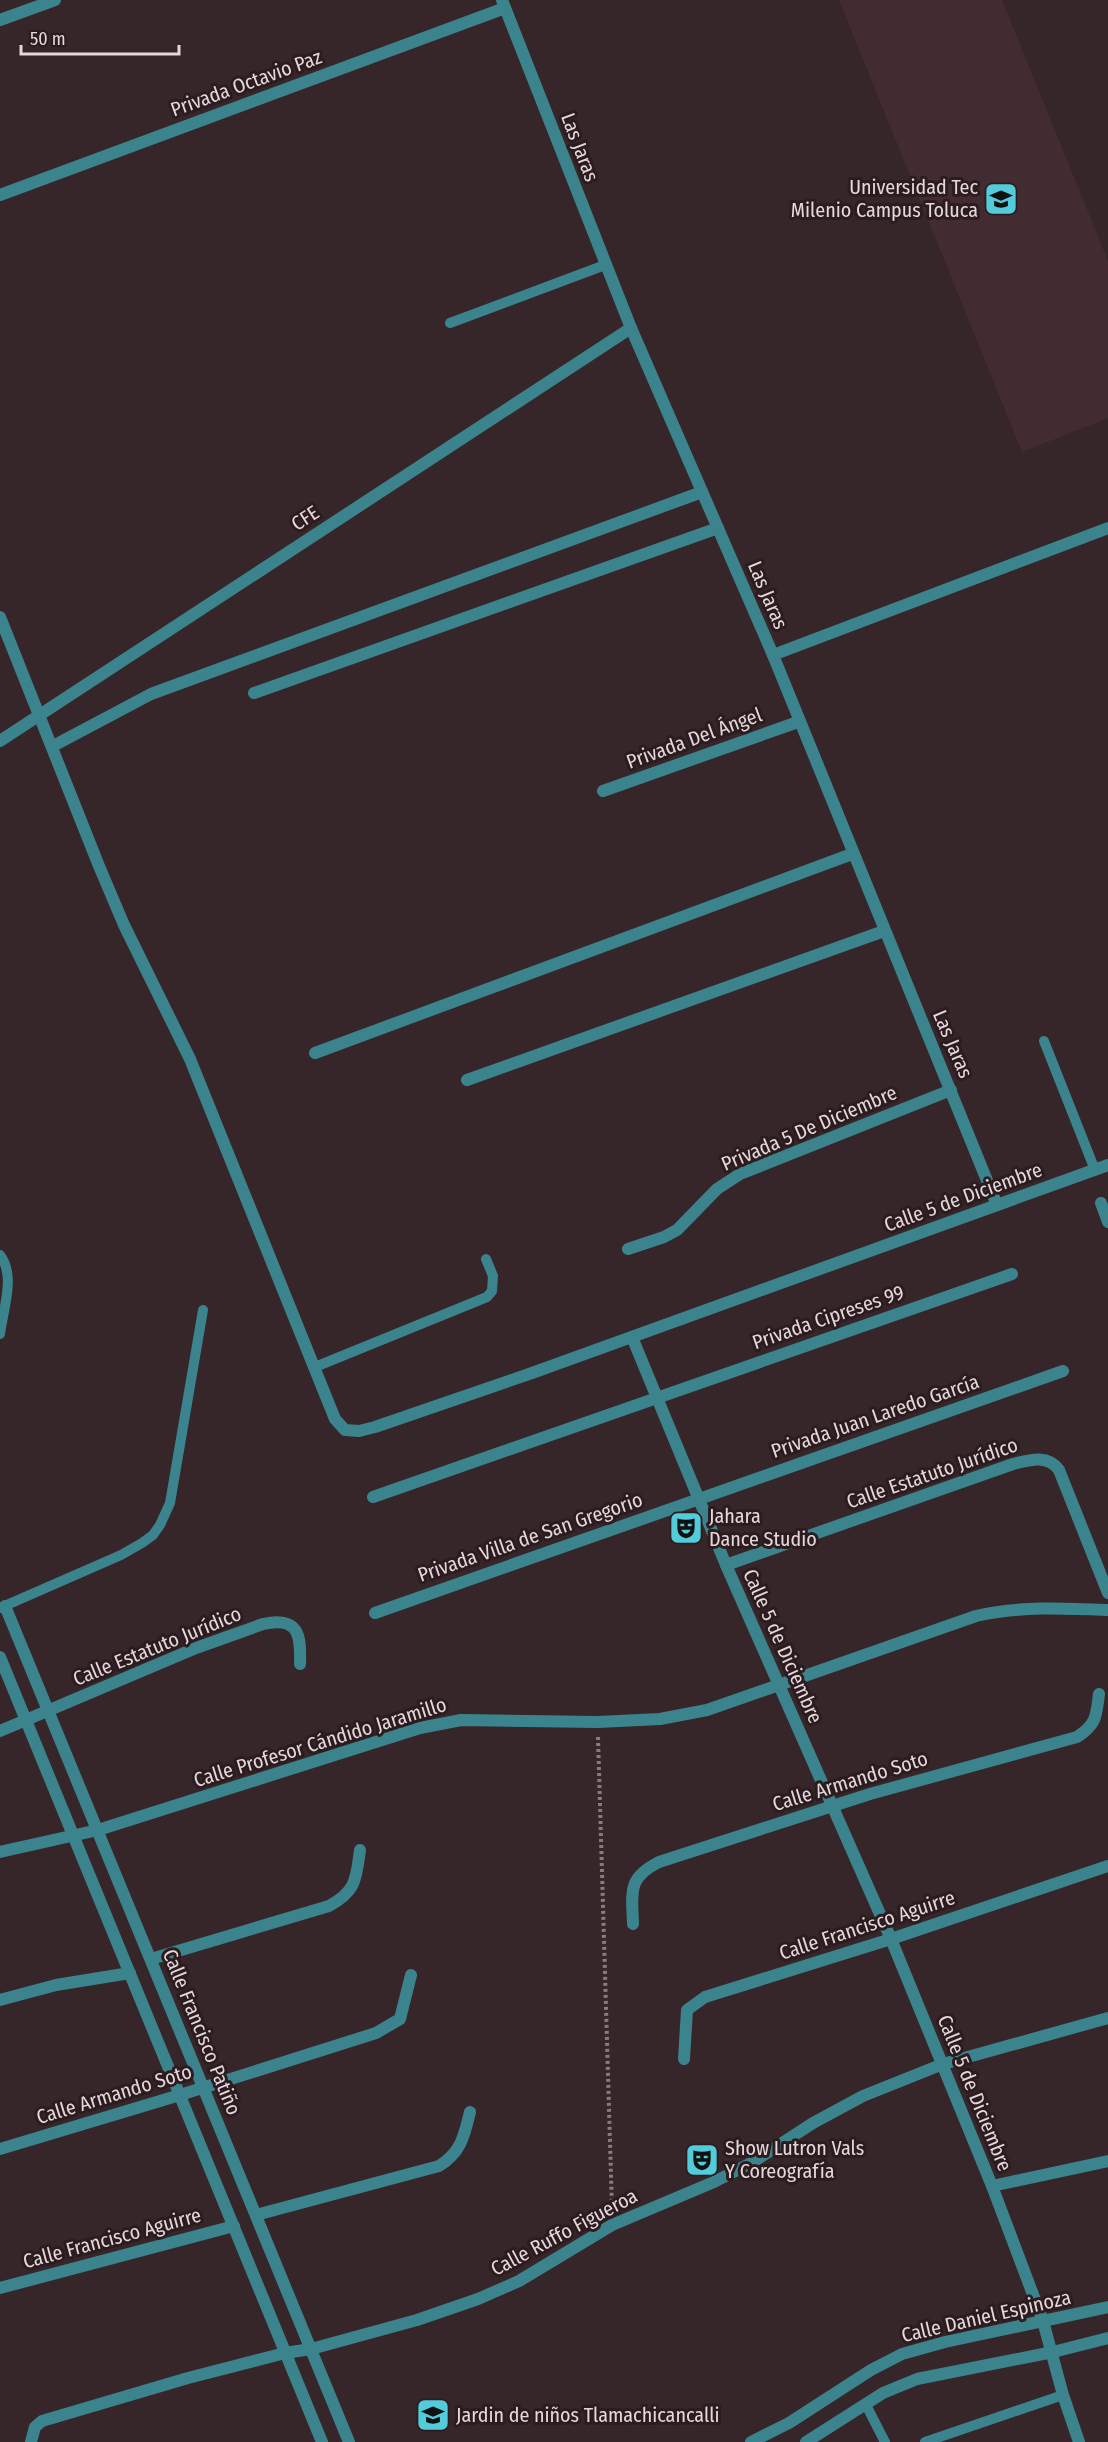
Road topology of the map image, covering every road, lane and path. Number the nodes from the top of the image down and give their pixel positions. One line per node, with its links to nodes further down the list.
1 (55, 0): 3 (street)
2 (503, 4): 4 (street, Privada Octavio Paz); 5 (street, Las Jaras)
3 (0, 20)
4 (0, 195)
5 (605, 265): 6 (lane); 7 (street, Las Jaras)
6 (450, 323)
7 (631, 328): 8 (street, Las Jaras); 14 (street, CFE)
8 (702, 492): 9 (street, Las Jaras); 17 (street)
9 (718, 528): 12 (street, Las Jaras); 13 (street)
10 (1108, 528): 12 (street)
11 (0, 617): 14 (street)
12 (772, 656): 15 (street, Las Jaras)
13 (254, 693)
14 (40, 714): 16 (street, CFE); 17 (street)
15 (798, 722): 18 (street, Privada Del Ángel); 19 (street, Las Jaras)
16 (0, 741)
17 (53, 746): 37 (street)
18 (603, 791)
19 (852, 854): 20 (street, Las Jaras); 22 (street)
20 (884, 931): 23 (street); 24 (street, Las Jaras)
21 (1044, 1041): 26 (lane)
22 (315, 1053)
23 (467, 1080)
24 (951, 1090): 28 (street, Las Jaras); 30 (street, Privada 5 De Diciembre)
25 (1108, 1165): 26 (street, Calle 5 de Diciembre)
26 (1095, 1170): 28 (street, Calle 5 de Diciembre)
27 (1101, 1203): 29 (street)
28 (997, 1205): 36 (street, Calle 5 de Diciembre)
29 (1108, 1222)
30 (628, 1249)
31 (0, 1255): 35 (lane)
32 (486, 1259): 37 (lane)
33 (1012, 1274): 39 (street, Privada Cipreses 99)
34 (203, 1310): 44 (lane)
35 (0, 1334)
36 (632, 1336): 37 (street); 39 (street, Calle 5 de Diciembre)
37 (315, 1367)
38 (1063, 1371): 41 (street, Privada Juan Laredo García)
39 (657, 1397): 40 (street); 41 (street, Calle 5 de Diciembre)
40 (373, 1497)
41 (699, 1498): 42 (street, Calle 5 de Diciembre); 46 (street, Privada Villa de San Gregorio)
42 (726, 1565): 43 (street, Calle Estatuto Jurídico); 49 (street, Calle 5 de Diciembre)
43 (1108, 1593)
44 (2, 1605): 51 (street, Calle Francisco Patiño)
45 (1108, 1610): 49 (street, Calle Profesor Cándido Jaramillo)
46 (375, 1613)
47 (0, 1657): 52 (street)
48 (300, 1664): 51 (street, Calle Estatuto Jurídico)
49 (778, 1684): 53 (street, Calle Profesor Cándido Jaramillo); 55 (street, Calle 5 de Diciembre)
50 (1099, 1694): 55 (street, Calle Armando Soto)
51 (49, 1711): 52 (street, Calle Estatuto Jurídico); 56 (street, Calle Francisco Patiño)
52 (26, 1721): 54 (street, Calle Estatuto Jurídico); 57 (street)
53 (598, 1722): 56 (street, Calle Profesor Cándido Jaramillo); 77 (path)
54 (0, 1731)
55 (831, 1806): 61 (street, Calle Armando Soto); 62 (street, Calle 5 de Diciembre)
56 (98, 1830): 57 (street, Calle Profesor Cándido Jaramillo); 63 (street, Calle Francisco Patiño)
57 (73, 1834): 59 (street, Calle Profesor Cándido Jaramillo); 64 (street)
58 (360, 1850): 63 (street)
59 (0, 1852)
60 (1108, 1866): 62 (street, Calle Francisco Aguirre)
61 (633, 1924)
62 (891, 1940): 68 (street, Calle Francisco Aguirre); 69 (street, Calle 5 de Diciembre)
63 (151, 1959): 70 (street, Calle Francisco Patiño)
64 (130, 1973): 66 (street); 71 (street)
65 (411, 1976): 70 (street, Calle Armando Soto)
66 (0, 2000)
67 (1108, 2018): 69 (street, Calle Ruffo Figueroa)
68 (684, 2059)
69 (943, 2064): 75 (street, Calle 5 de Diciembre); 77 (street, Calle Ruffo Figueroa)
70 (204, 2086): 71 (street, Calle Armando Soto); 76 (street, Calle Francisco Patiño)
71 (180, 2095): 73 (street, Calle Armando Soto); 78 (street)
72 (470, 2112): 76 (street)
73 (0, 2149)
74 (1108, 2161): 75 (street)
75 (992, 2186): 81 (street, Calle 5 de Diciembre)
76 (256, 2215): 83 (street, Calle Francisco Patiño)
77 (612, 2225): 83 (street, Calle Ruffo Figueroa)
78 (234, 2226): 79 (street, Calle Francisco Aguirre); 85 (street)
79 (0, 2288)
80 (1108, 2307): 81 (street, Calle Daniel Espinoza)
81 (1043, 2321): 84 (street, Calle 5 de Diciembre); 88 (street, Calle Daniel Espinoza)
82 (1108, 2338): 84 (street)
83 (311, 2349): 85 (street, Calle Ruffo Figueroa); 91 (street, Calle Francisco Patiño)
84 (1053, 2352): 86 (street, Calle 5 de Diciembre); 87 (street)
85 (285, 2353): 89 (street, Calle Ruffo Figueroa); 90 (street)
86 (1063, 2395): 94 (lane); 95 (street, Calle 5 de Diciembre)
87 (866, 2405): 92 (street); 93 (lane)
88 (759, 2441)
89 (31, 2442)
90 (322, 2442)
91 (349, 2442)
92 (806, 2442)
93 (885, 2442)
94 (925, 2442)
95 (1079, 2442)

